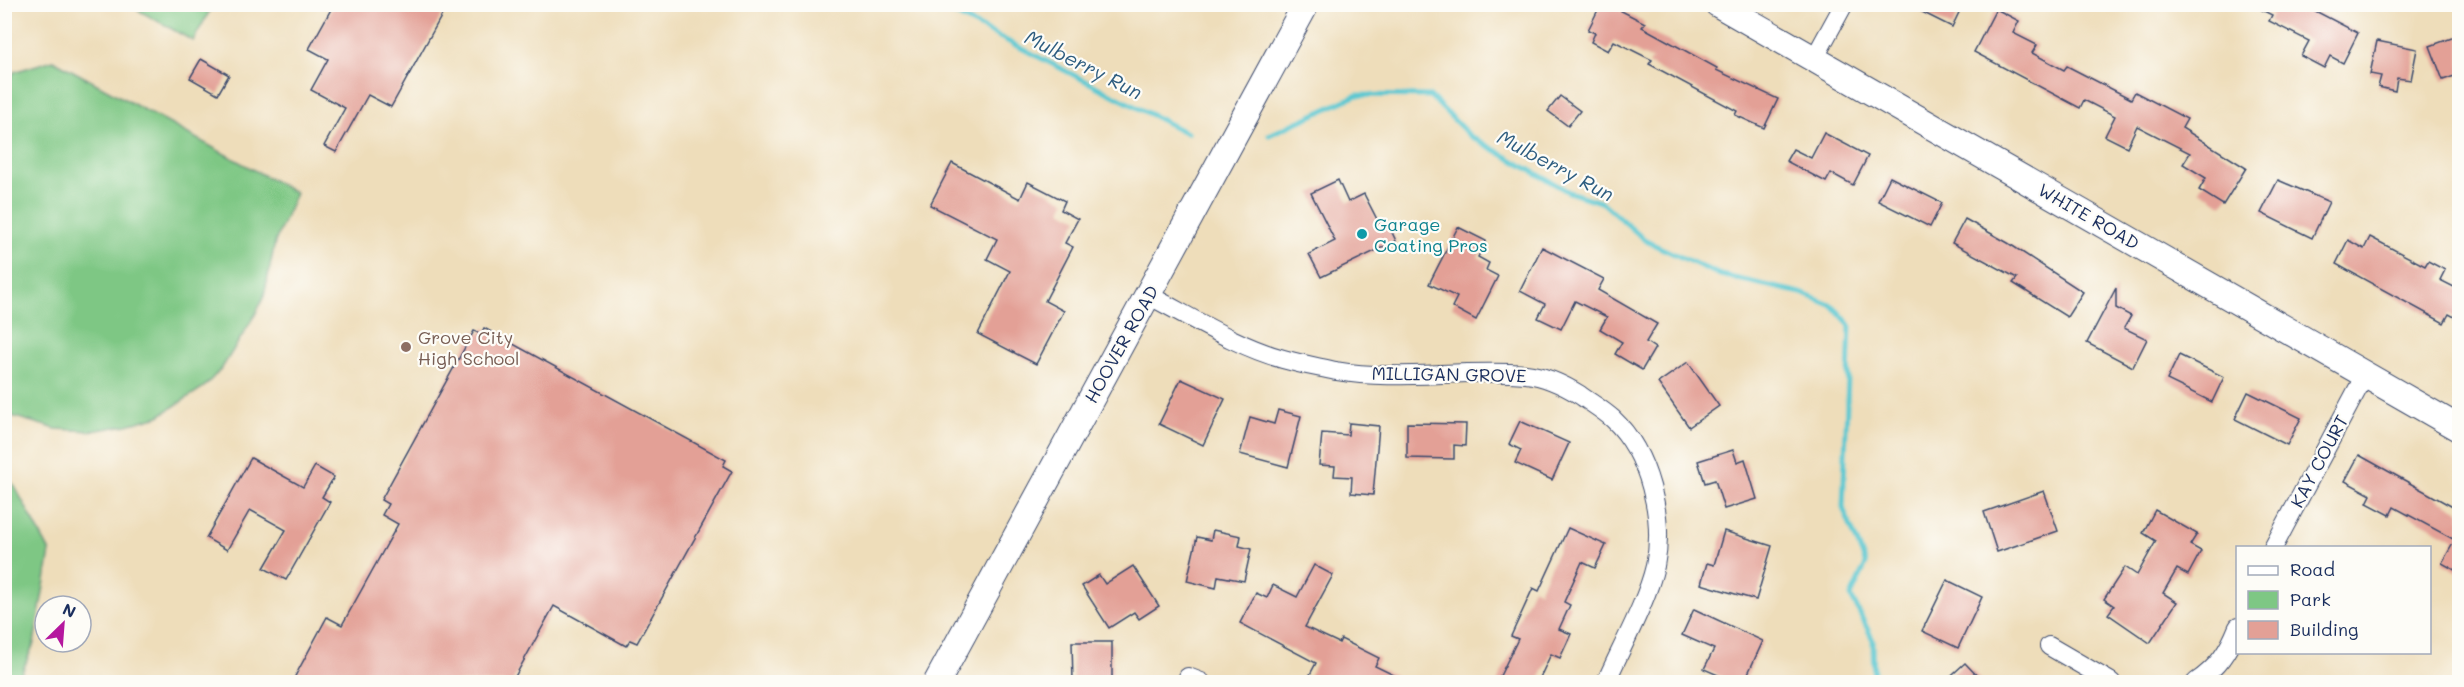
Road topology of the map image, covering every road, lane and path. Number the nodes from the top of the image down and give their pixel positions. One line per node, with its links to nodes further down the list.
1 (1306, 4): 5 (street, HOOVER ROAD)
2 (1718, 4): 4 (street, WHITE ROAD)
3 (1844, 4): 4 (street)
4 (1814, 59): 6 (street, WHITE ROAD)
5 (1148, 295): 11 (street, HOOVER ROAD); 12 (street, MILLIGAN GROVE)
6 (2365, 375): 7 (street, WHITE ROAD); 8 (street, KAY COURT)
7 (2460, 429)
8 (2274, 546)
9 (2236, 632): 14 (street)
10 (2049, 646): 13 (street)
11 (937, 682)
12 (1606, 682)
13 (2111, 682)
14 (2196, 682)

